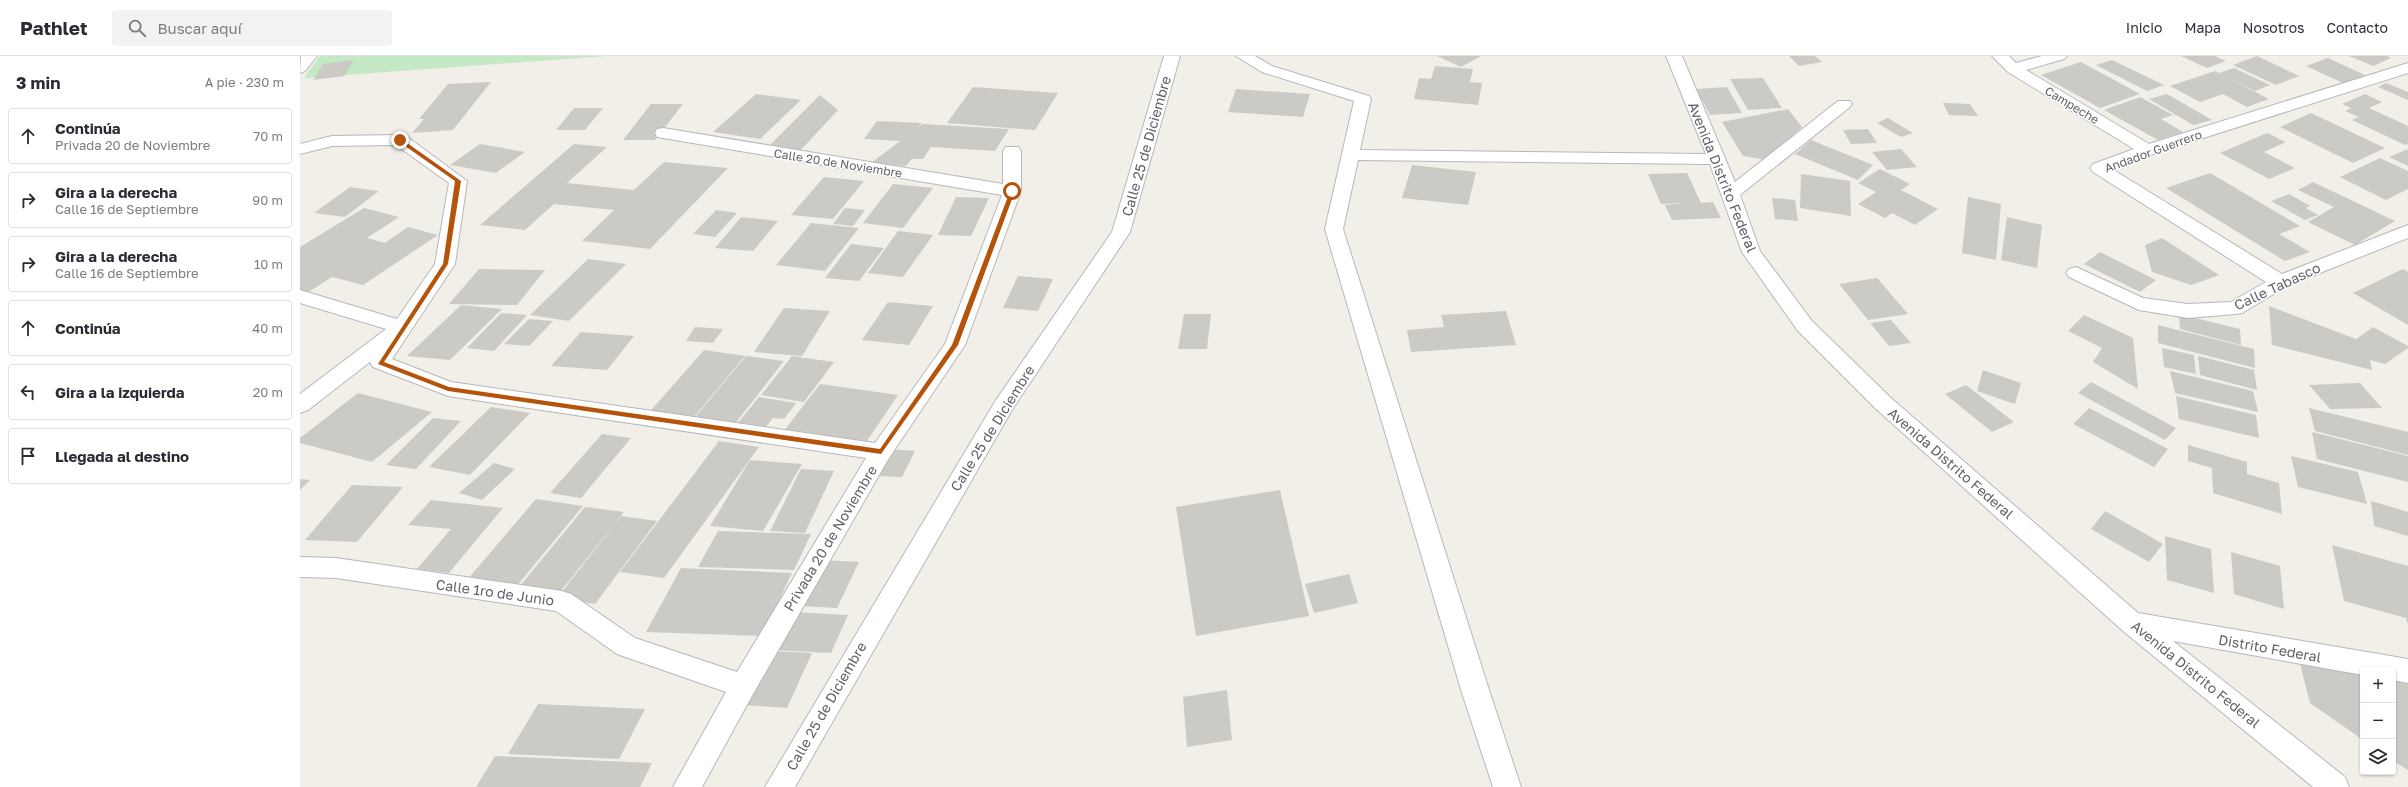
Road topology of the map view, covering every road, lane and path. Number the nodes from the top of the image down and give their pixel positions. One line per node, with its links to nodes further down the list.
1 (310, 56): 7 (street)
2 (1172, 56): 31 (street, Calle 25 de Diciembre)
3 (1244, 56): 15 (street)
4 (1674, 56): 16 (street, Avenida Distrito Federal)
5 (2000, 56): 9 (street, Campeche)
6 (2059, 56): 9 (street)
7 (300, 68)
8 (2408, 68): 13 (street, Andador Guerrero)
9 (2013, 69): 13 (street, Campeche)
10 (1844, 104): 18 (street)
11 (663, 133): 17 (street, Calle 20 de Noviembre)
12 (300, 149): 23 (street)
13 (2148, 150): 21 (street, Andador Guerrero)
14 (1012, 151): 17 (street, Privada 20 de Noviembre)
15 (1351, 155): 16 (street); 32 (street)
16 (1717, 159): 18 (street, Avenida Distrito Federal)
17 (1012, 191): 25 (street, Privada 20 de Noviembre)
18 (1731, 194): 27 (street, Avenida Distrito Federal)
19 (2408, 231): 21 (street, Calle Tabasco)
20 (2076, 273): 21 (street, Calle Tabasco)
21 (2280, 282)
22 (300, 296): 23 (street)
23 (402, 326): 24 (street); 25 (street)
24 (300, 405)
25 (881, 452): 29 (street, Privada 20 de Noviembre)
26 (300, 567): 29 (street, Calle 1ro de Junio)
27 (2132, 623): 28 (street, Distrito Federal); 33 (street, Avenida Distrito Federal)
28 (2408, 671)
29 (743, 686): 30 (street, Privada 20 de Noviembre)
30 (687, 787)
31 (779, 787)
32 (1507, 787)
33 (2335, 787)

